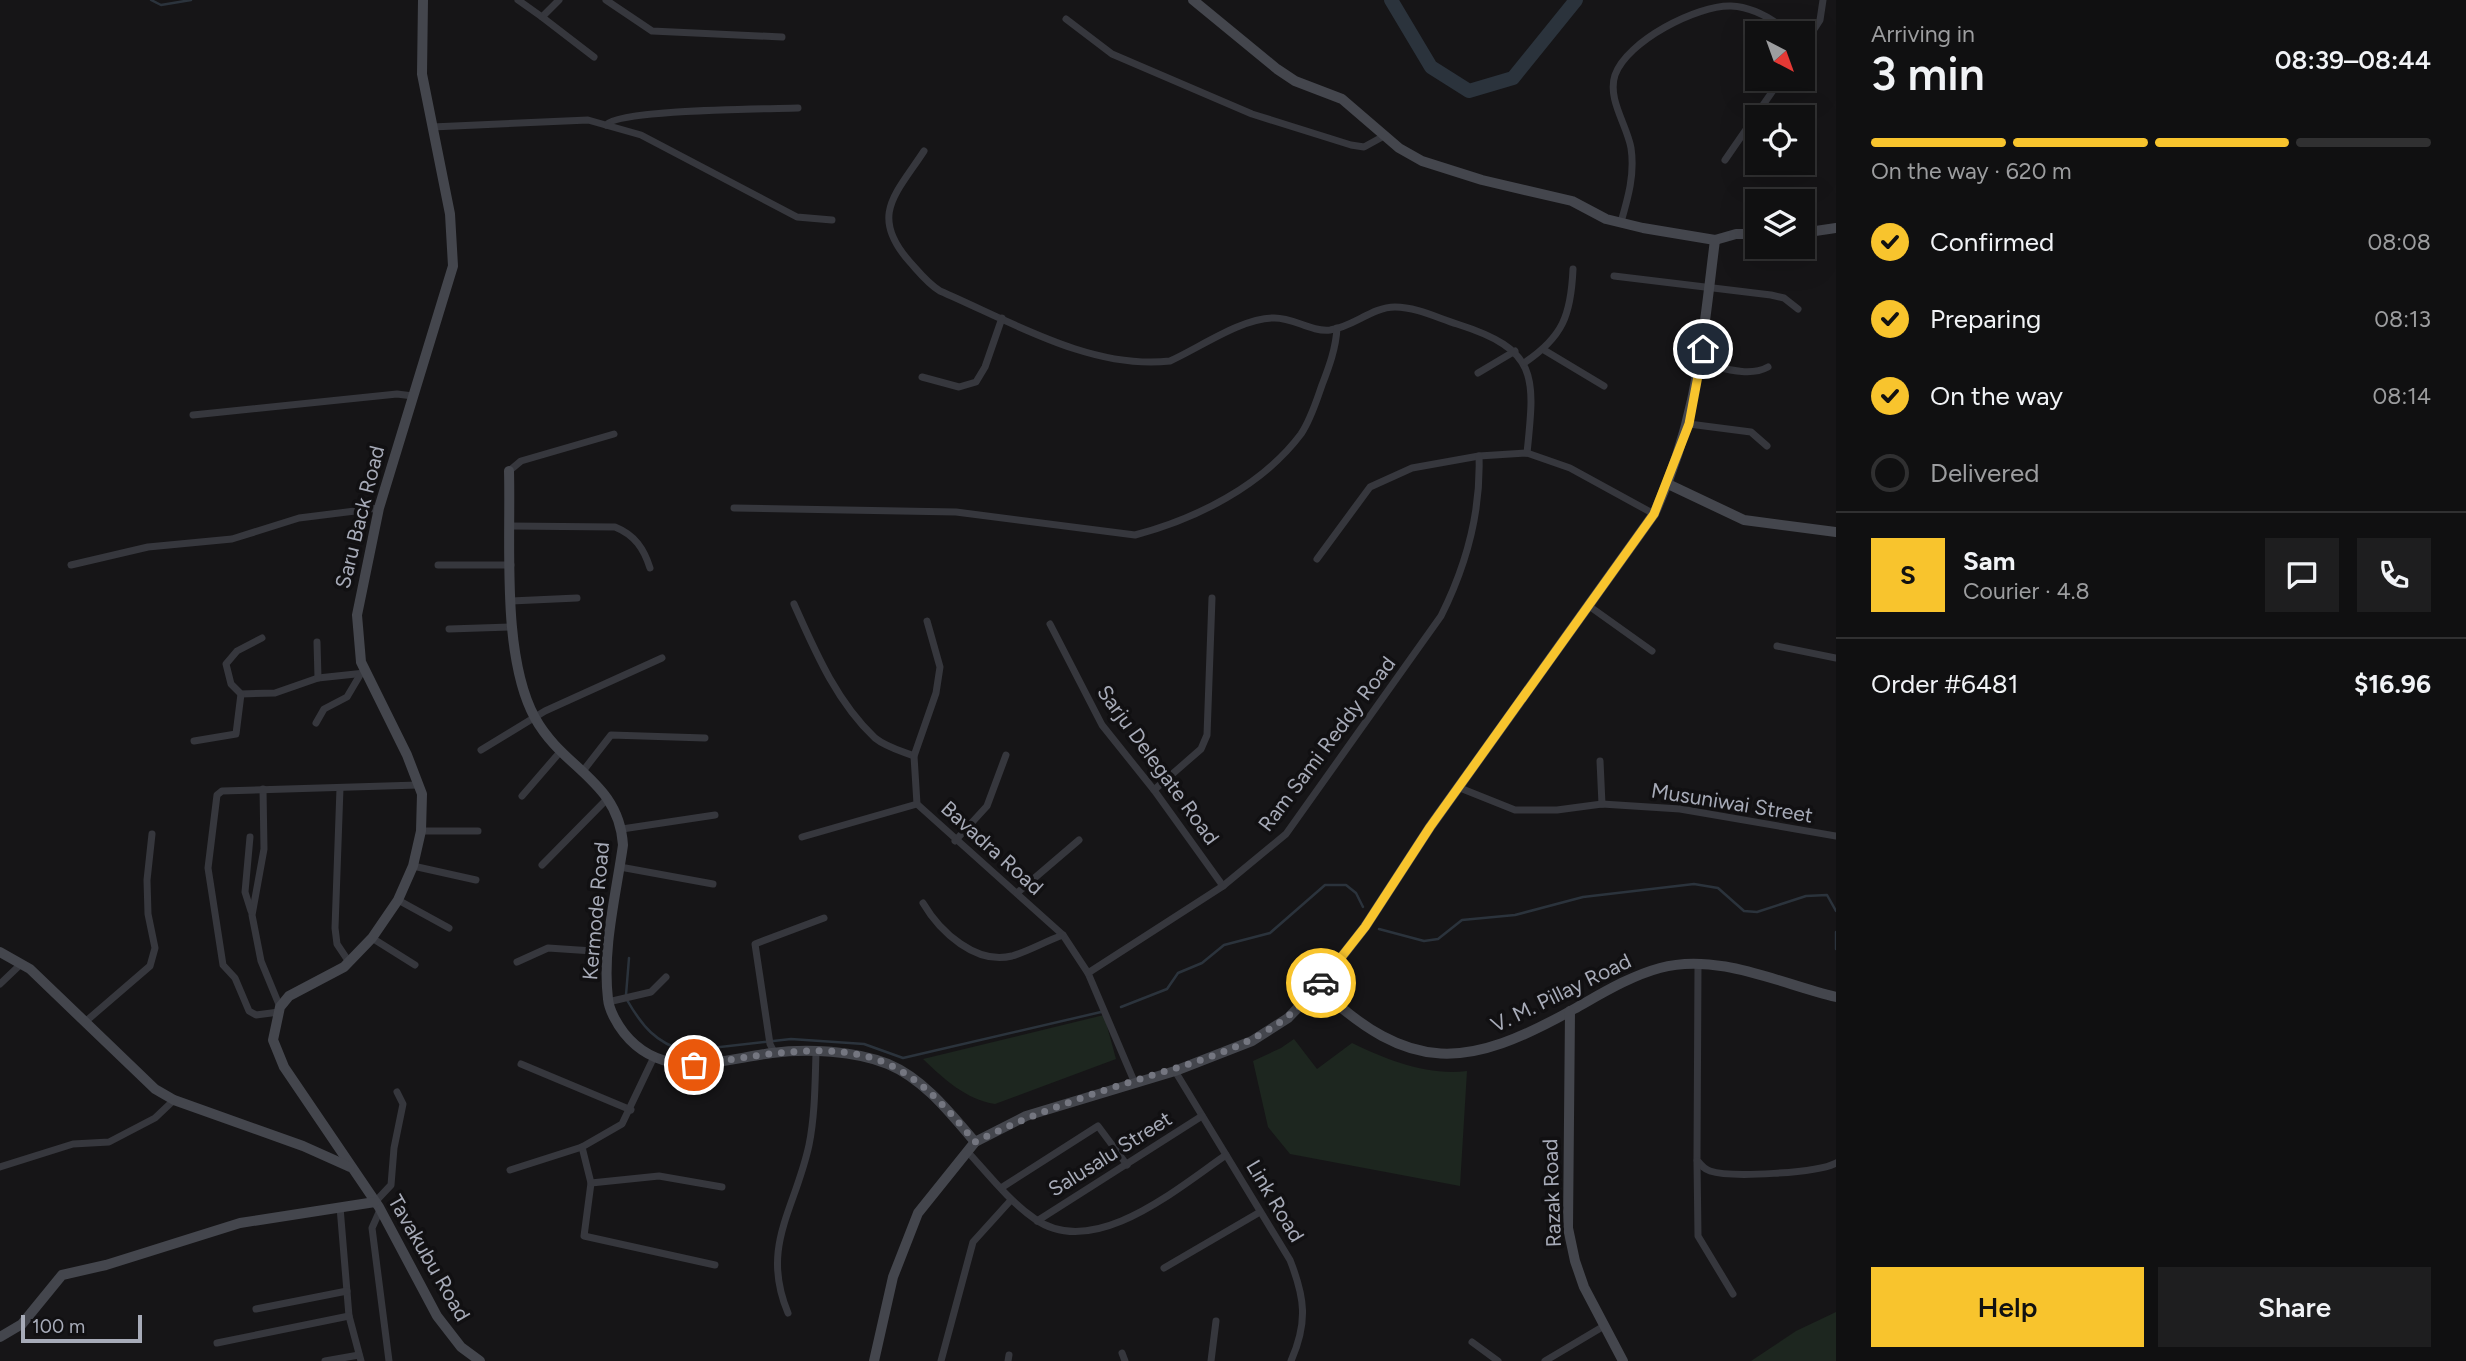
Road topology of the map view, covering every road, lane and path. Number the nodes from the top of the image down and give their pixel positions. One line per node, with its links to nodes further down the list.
1 (423, 0): 16 (main road, Saru Back Road)
2 (518, 0): 7 (street)
3 (559, 0): 7 (street)
4 (606, 0): 11 (street)
5 (1193, 0): 17 (main road)
6 (1823, 0): 10 (street)
7 (542, 17): 12 (street)
8 (1066, 19): 17 (street)
9 (1775, 21): 21 (street)
10 (1815, 28)
11 (782, 37)
12 (594, 57)
13 (1773, 91): 19 (street)
14 (798, 108): 15 (street)
15 (606, 125): 16 (street); 20 (street)
16 (432, 127): 40 (main road, Saru Back Road)
17 (1384, 136): 21 (main road)
18 (924, 151): 30 (street)
19 (1725, 160)
20 (832, 220)
21 (1621, 222): 25 (main road)
22 (1836, 228): 23 (main road)
23 (1815, 231)
24 (1745, 234): 25 (main road)
25 (1715, 240): 28 (main road)
26 (1573, 269): 32 (street)
27 (1614, 276): 28 (street)
28 (1709, 288): 29 (street); 35 (main road)
29 (1798, 309)
30 (1002, 318): 31 (street); 38 (street)
31 (1337, 328): 33 (street); 50 (street)
32 (1544, 350): 34 (street); 39 (street)
33 (1515, 351): 34 (street); 37 (street)
34 (1524, 363): 45 (street)
35 (1700, 363): 36 (street); 42 (main road)
36 (1768, 366)
37 (1478, 373)
38 (922, 377)
39 (1604, 386)
40 (413, 396): 41 (street); 49 (main road, Saru Back Road)
41 (193, 415)
42 (1689, 424): 44 (street); 48 (main road)
43 (614, 435): 47 (street)
44 (1767, 446)
45 (1527, 453): 46 (street); 51 (street)
46 (1479, 456): 54 (street); 111 (street, Ram Sami Reddy Road)
47 (509, 471): 52 (main road, Kermode Road)
48 (1668, 484): 51 (main road); 53 (main road)
49 (379, 508): 55 (street); 74 (main road, Saru Back Road)
50 (734, 508)
51 (1654, 514): 63 (main road)
52 (510, 526): 57 (main road, Kermode Road); 58 (street)
53 (1836, 532)
54 (1317, 559)
55 (71, 565)
56 (438, 565): 57 (street)
57 (511, 565): 61 (main road, Kermode Road)
58 (650, 568)
59 (577, 598): 61 (street)
60 (1212, 598): 91 (street)
61 (511, 601): 66 (main road, Kermode Road)
62 (794, 604): 84 (street)
63 (1589, 606): 71 (street); 89 (main road)
64 (927, 621): 84 (street, Bavadra Road)
65 (1050, 624): 91 (street, Sarju Delegate Road)
66 (513, 627): 67 (street); 77 (main road, Kermode Road)
67 (449, 629)
68 (262, 638): 76 (street)
69 (317, 642): 75 (street)
70 (1777, 646): 73 (street)
71 (1652, 651)
72 (662, 658): 77 (street)
73 (1836, 658)
74 (363, 674): 75 (street); 78 (street); 87 (main road, Saru Back Road)
75 (318, 678): 76 (street)
76 (241, 694): 80 (street)
77 (535, 718): 81 (street); 82 (main road, Kermode Road)
78 (316, 723)
79 (705, 737): 86 (street)
80 (194, 741)
81 (481, 750)
82 (561, 752): 86 (main road, Kermode Road); 92 (street)
83 (1006, 755): 105 (street)
84 (914, 757): 94 (street, Bavadra Road)
85 (1600, 761): 95 (street)
86 (583, 771): 93 (main road, Kermode Road)
87 (418, 785): 88 (street); 98 (main road, Saru Back Road)
88 (340, 788): 90 (street); 122 (street)
89 (1460, 788): 95 (street, Musuniwai Street); 130 (main road)
90 (264, 789): 115 (street); 133 (street)
91 (1154, 790): 111 (street, Sarju Delegate Road)
92 (522, 796)
93 (608, 798): 97 (main road, Kermode Road); 106 (street)
94 (917, 804): 103 (street); 105 (street, Bavadra Road)
95 (1602, 804): 101 (street, Musuniwai Street)
96 (715, 815): 97 (street)
97 (622, 829): 108 (main road, Kermode Road)
98 (421, 831): 99 (street); 107 (main road, Saru Back Road)
99 (478, 831)
100 (152, 834): 135 (street)
101 (1836, 836)
102 (250, 837): 115 (street)
103 (802, 837)
104 (1079, 840): 112 (street)
105 (955, 841): 112 (street, Bavadra Road)
106 (542, 865)
107 (413, 866): 109 (street); 113 (main road, Saru Back Road)
108 (620, 867): 110 (street); 121 (main road, Kermode Road)
109 (477, 880)
110 (713, 884)
111 (1223, 886): 127 (street, Ram Sami Reddy Road)
112 (1017, 894): 118 (street, Bavadra Road)
113 (398, 900): 117 (street); 119 (main road, Saru Back Road)
114 (923, 903): 118 (street)
115 (252, 915): 133 (street)
116 (824, 918): 136 (street)
117 (449, 928)
118 (1063, 934): 127 (street, Bavadra Road)
119 (372, 938): 122 (main road, Saru Back Road); 125 (street)
120 (0, 952): 124 (main road)
121 (608, 952): 123 (street); 132 (main road, Kermode Road)
122 (349, 962): 133 (main road, Saru Back Road)
123 (517, 962)
124 (21, 964): 129 (street); 135 (main road)
125 (415, 965)
126 (1698, 965): 131 (main road, V. M. Pillay Road); 134 (main road, V. M. Pillay Road); 150 (street)
127 (1088, 973): 141 (street, Bavadra Road)
128 (666, 976): 132 (street)
129 (0, 984)
130 (1318, 988): 134 (main road, V. M. Pillay Road); 140 (main road)
131 (1836, 997)
132 (608, 1002): 138 (main road, Kermode Road)
133 (280, 1009): 154 (main road)
134 (1570, 1012): 172 (main road, Razak Road)
135 (85, 1022): 143 (main road)
136 (772, 1048): 137 (main road); 138 (main road)
137 (817, 1053): 146 (main road); 169 (street)
138 (653, 1059): 144 (street)
139 (522, 1065): 144 (street)
140 (1175, 1070): 141 (main road); 145 (street, Link Road)
141 (1134, 1081): 146 (main road)
142 (397, 1092): 160 (street)
143 (174, 1100): 153 (street); 154 (main road)
144 (631, 1110): 147 (street)
145 (1202, 1116): 149 (street, Link Road); 152 (street, Salusalu Street)
146 (975, 1142): 148 (main road)
147 (582, 1147): 155 (street); 156 (street)
148 (967, 1151): 158 (street); 180 (main road)
149 (1226, 1155): 162 (street, Link Road); 163 (street)
150 (1697, 1160): 151 (street); 167 (street)
151 (1836, 1163)
152 (1127, 1165): 158 (street); 163 (street, Salusalu Street)
153 (0, 1167)
154 (351, 1167): 160 (main road, Tavakubu Road)
155 (510, 1170)
156 (591, 1183): 157 (street); 164 (street)
157 (722, 1187)
158 (1000, 1188): 159 (street)
159 (1011, 1200): 163 (street); 181 (street)
160 (378, 1206): 161 (main road); 178 (street); 179 (main road, Tavakubu Road)
161 (340, 1207): 166 (street); 173 (main road)
162 (1260, 1212): 165 (street); 183 (street, Link Road)
163 (1037, 1221)
164 (715, 1265)
165 (1164, 1268)
166 (347, 1291): 168 (street); 170 (street)
167 (1733, 1294)
168 (256, 1309)
169 (788, 1312)
170 (349, 1316): 175 (street); 176 (street)
171 (1216, 1321): 182 (street)
172 (1604, 1326): 185 (street); 186 (main road, Razak Road)
173 (0, 1337)
174 (1472, 1342): 184 (street)
175 (217, 1343)
176 (360, 1358): 177 (street)
177 (326, 1361)
178 (389, 1361)
179 (480, 1361)
180 (874, 1361)
181 (941, 1361)
182 (1211, 1361)
183 (1290, 1361)
184 (1498, 1361)
185 (1545, 1361)
186 (1623, 1361)

